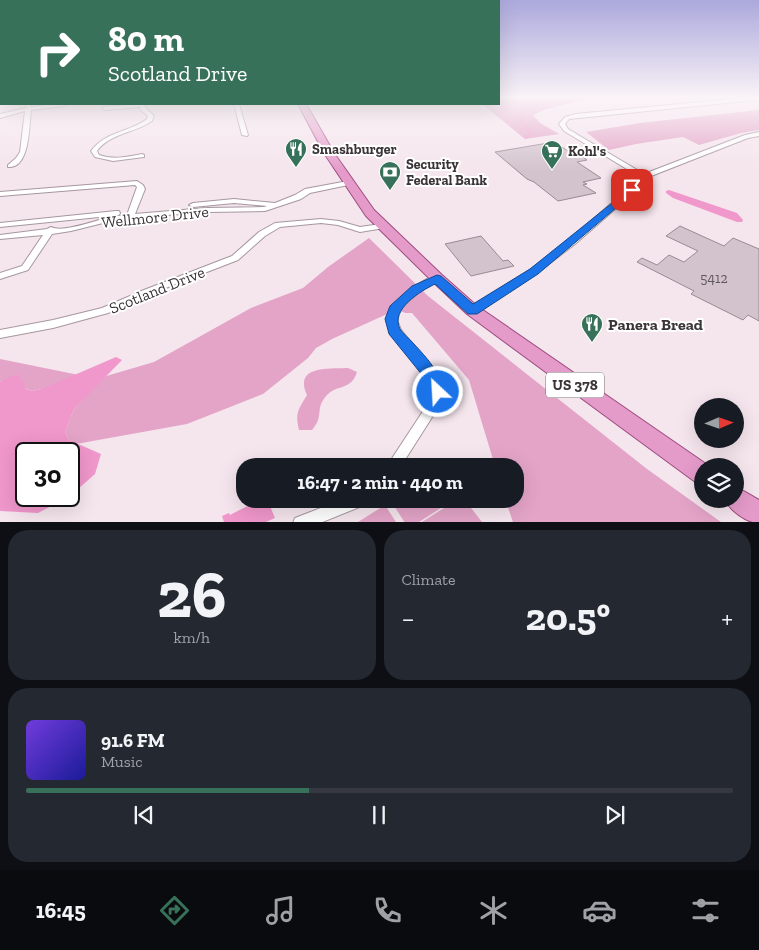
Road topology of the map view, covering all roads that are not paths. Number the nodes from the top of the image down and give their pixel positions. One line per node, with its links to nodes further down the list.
1 (27, 122): 9 (street)
2 (147, 122): 8 (street)
3 (241, 122): 7 (street)
4 (313, 122): 11 (main road, US 378)
5 (563, 122): 10 (street)
6 (759, 134): 10 (street)
7 (245, 135)
8 (142, 156)
9 (10, 166)
10 (644, 177): 21 (street)
11 (348, 182): 13 (street, Wellmore Drive); 16 (main road, US 378)
12 (0, 194): 13 (street)
13 (131, 214): 14 (street, Wellmore Drive); 17 (street, Wellmore Drive)
14 (58, 218): 15 (street, Wellmore Drive); 17 (street)
15 (0, 225)
16 (381, 226): 20 (main road, US 378); 22 (street, Scotland Drive)
17 (49, 232): 18 (street, Wellmore Drive); 19 (street)
18 (0, 237)
19 (0, 276)
20 (437, 278): 21 (main road, US 378); 23 (street)
21 (472, 310): 24 (main road, US 378)
22 (0, 334)
23 (399, 458)
24 (694, 468)
25 (744, 503): 27 (main road)
26 (338, 508): 28 (street)
27 (759, 514)
28 (300, 522)

